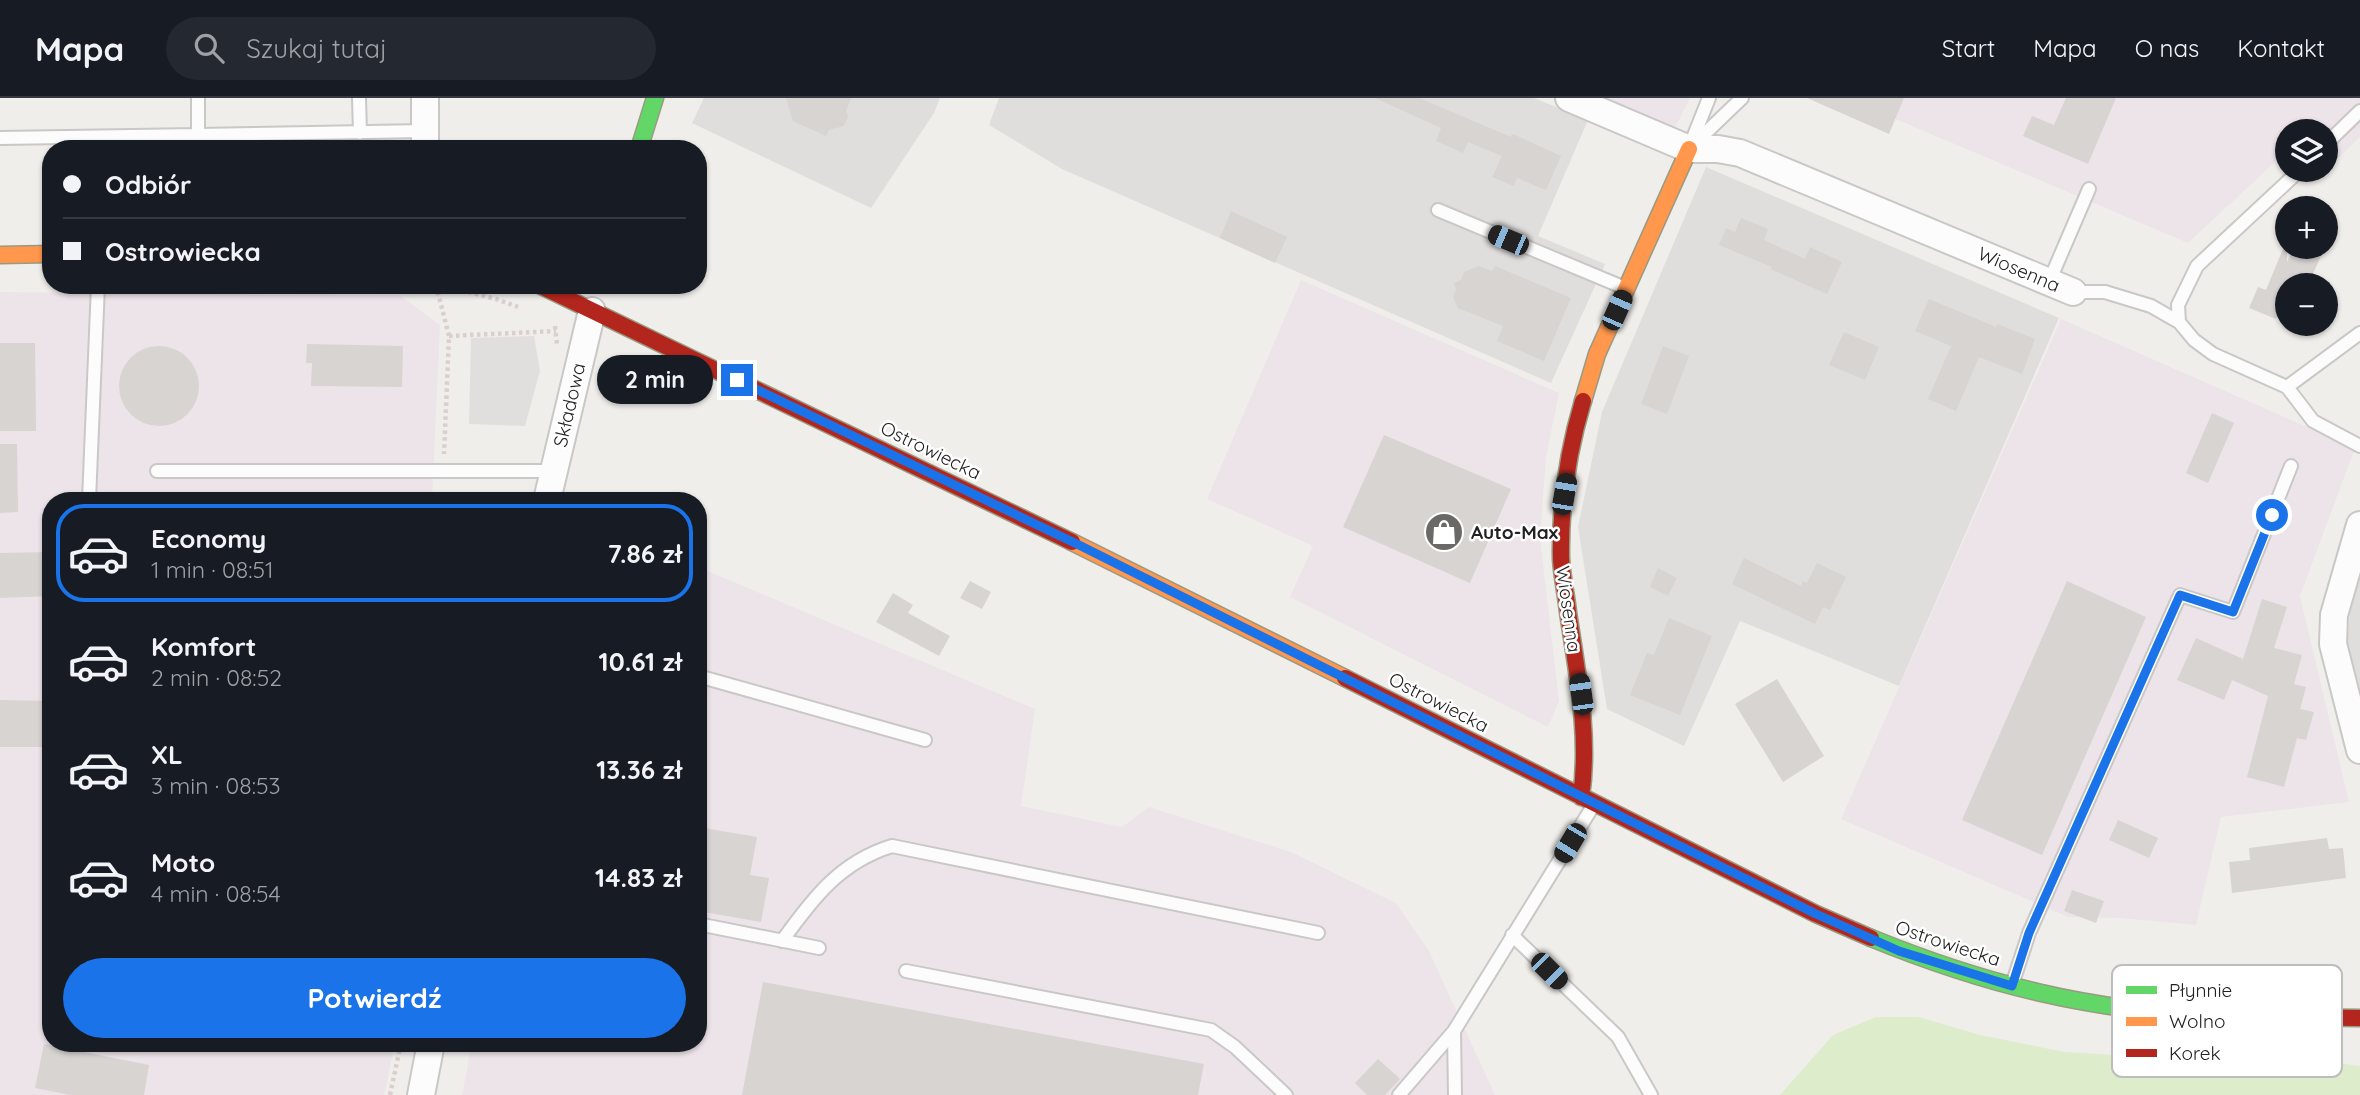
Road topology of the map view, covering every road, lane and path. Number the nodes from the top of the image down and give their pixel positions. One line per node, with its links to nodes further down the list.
1 (198, 98): 11 (lane)
2 (359, 98): 9 (lane)
3 (425, 98): 13 (street)
4 (655, 98): 14 (main road)
5 (1569, 98): 15 (street, Wiosenna)
6 (1709, 98): 15 (lane)
7 (1742, 98): 15 (lane)
8 (2360, 111): 10 (lane)
9 (360, 133): 11 (lane); 13 (lane)
10 (2338, 133)
11 (198, 135): 12 (lane)
12 (0, 138)
13 (425, 140)
14 (642, 140)
15 (1689, 149): 21 (street, Wiosenna); 22 (main road, Wiosenna)
16 (2287, 182): 29 (lane)
17 (2089, 189): 21 (lane)
18 (1437, 210): 22 (lane)
19 (42, 254): 20 (main road)
20 (0, 255)
21 (2061, 287): 29 (lane, Wiosenna)
22 (1627, 289): 47 (main road, Wiosenna)
23 (98, 294): 41 (lane)
24 (441, 294): 33 (path)
25 (476, 294): 28 (path)
26 (573, 294): 27 (main road, Ostrowiecka)
27 (595, 300): 40 (street, Składowa); 47 (main road, Ostrowiecka)
28 (525, 310)
29 (2179, 322): 35 (lane, Wiosenna)
30 (555, 323): 31 (path)
31 (556, 331): 33 (path); 34 (path)
32 (2360, 333): 35 (lane)
33 (449, 336): 39 (path)
34 (557, 352)
35 (2287, 387): 36 (lane, Wiosenna)
36 (2360, 446)
37 (2291, 467): 54 (lane)
38 (157, 471): 39 (lane)
39 (443, 471): 40 (lane)
40 (554, 471): 42 (street, Składowa)
41 (89, 492)
42 (549, 492)
43 (2360, 525): 46 (street)
44 (707, 679): 45 (lane)
45 (925, 740)
46 (2360, 750)
47 (1588, 801): 50 (lane); 54 (main road, Ostrowiecka)
48 (707, 926): 51 (lane)
49 (1318, 933): 51 (lane)
50 (1512, 935): 58 (lane); 66 (lane)
51 (782, 941): 52 (lane)
52 (819, 948)
53 (906, 971): 63 (lane)
54 (2012, 986): 55 (main road, Ostrowiecka)
55 (2112, 1007)
56 (2342, 1018): 57 (main road, Ostrowiecka)
57 (2360, 1018)
58 (1454, 1031): 64 (lane); 65 (lane)
59 (399, 1052): 61 (path)
60 (429, 1052): 62 (street)
61 (390, 1095)
62 (421, 1095)
63 (1286, 1095)
64 (1399, 1095)
65 (1455, 1095)
66 (1651, 1095)

